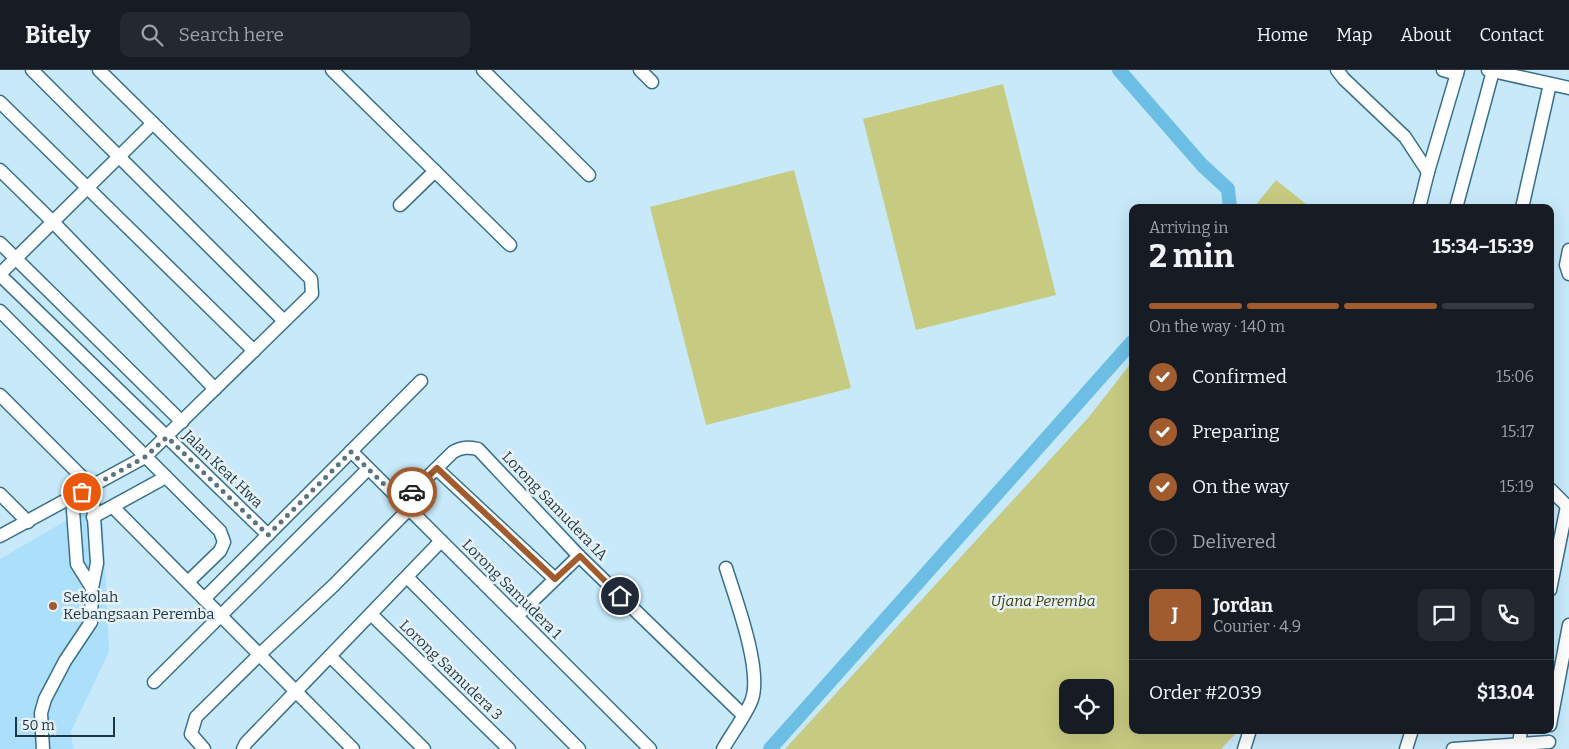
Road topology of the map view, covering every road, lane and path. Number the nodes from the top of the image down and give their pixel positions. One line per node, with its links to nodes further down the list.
1 (32, 70): 15 (street)
2 (99, 70): 14 (street)
3 (332, 70): 17 (street)
4 (483, 70): 19 (street)
5 (640, 70): 10 (street)
6 (1337, 70): 18 (street)
7 (1442, 70): 9 (street)
8 (1490, 71): 11 (street); 22 (street)
9 (1457, 72): 18 (street)
10 (652, 82)
11 (1550, 84): 12 (street); 23 (street)
12 (1569, 88)
13 (0, 102): 20 (street)
14 (153, 123): 15 (street); 33 (street)
15 (119, 157): 20 (street); 33 (street)
16 (0, 170): 25 (street)
17 (435, 172): 24 (street); 27 (street)
18 (1428, 172): 21 (street)
19 (590, 175)
20 (88, 188): 25 (street); 34 (street)
21 (1420, 204)
22 (1457, 204)
23 (1523, 204)
24 (400, 205)
25 (53, 222): 29 (street); 36 (street)
26 (0, 243): 29 (street)
27 (510, 245)
28 (1569, 250): 30 (street)
29 (16, 259): 31 (street); 38 (street)
30 (1569, 274)
31 (0, 275): 39 (street)
32 (0, 311): 41 (street)
33 (284, 321): 34 (street)
34 (254, 351): 36 (street)
35 (421, 381): 40 (street)
36 (215, 389): 38 (street)
37 (0, 395): 45 (street)
38 (182, 422): 39 (street)
39 (167, 437): 41 (street, Jalan Keat Hwa); 54 (street, Jalan Keat Hwa)
40 (351, 452): 42 (street, Lorong Samudera 1); 54 (street)
41 (145, 457): 44 (street); 45 (street, Jalan Keat Hwa)
42 (368, 468): 49 (street, Lorong Samudera 1); 66 (street)
43 (437, 468): 49 (street, Lorong Samudera 1A); 57 (street, Lorong Samudera 1A); 61 (street)
44 (166, 477): 50 (street); 62 (street)
45 (92, 487): 48 (street, Jalan Keat Hwa); 52 (street)
46 (1554, 492): 51 (street)
47 (0, 494): 53 (street)
48 (72, 498): 53 (street, Jalan Keat Hwa); 63 (street)
49 (406, 505): 56 (street, Lorong Samudera 1); 69 (street, Lorong Samudera 1A)
50 (113, 507): 52 (street); 62 (street)
51 (1568, 507): 59 (street)
52 (93, 517): 63 (street)
53 (28, 522): 55 (street, Jalan Keat Hwa)
54 (268, 535): 64 (street)
55 (0, 536)
56 (442, 541): 60 (street); 67 (street, Lorong Samudera 1)
57 (580, 556): 61 (street); 74 (street, Lorong Samudera 1A)
58 (726, 568): 74 (street)
59 (1554, 572)
60 (407, 577): 65 (street); 86 (street)
61 (555, 579): 67 (street)
62 (188, 582): 64 (street)
63 (92, 588): 81 (street)
64 (204, 599): 66 (street)
65 (371, 614): 70 (street); 85 (street, Lorong Samudera 3)
66 (221, 616): 69 (street); 71 (street)
67 (517, 616): 87 (street, Lorong Samudera 1)
68 (1569, 625): 73 (street)
69 (259, 655): 72 (street); 82 (street, Lorong Samudera 1A)
70 (330, 656): 72 (street); 84 (street)
71 (154, 682)
72 (296, 691): 80 (street); 83 (street)
73 (1554, 704)
74 (743, 715): 88 (street)
75 (1249, 734): 89 (street)
76 (1411, 734): 90 (street)
77 (1520, 734): 79 (street)
78 (1549, 740): 79 (street)
79 (1519, 744): 91 (street)
80 (347, 747)
81 (43, 749)
82 (204, 749)
83 (243, 749)
84 (424, 749)
85 (509, 749)
86 (579, 749)
87 (650, 749)
88 (723, 749)
89 (1244, 749)
90 (1406, 749)
91 (1453, 749)

